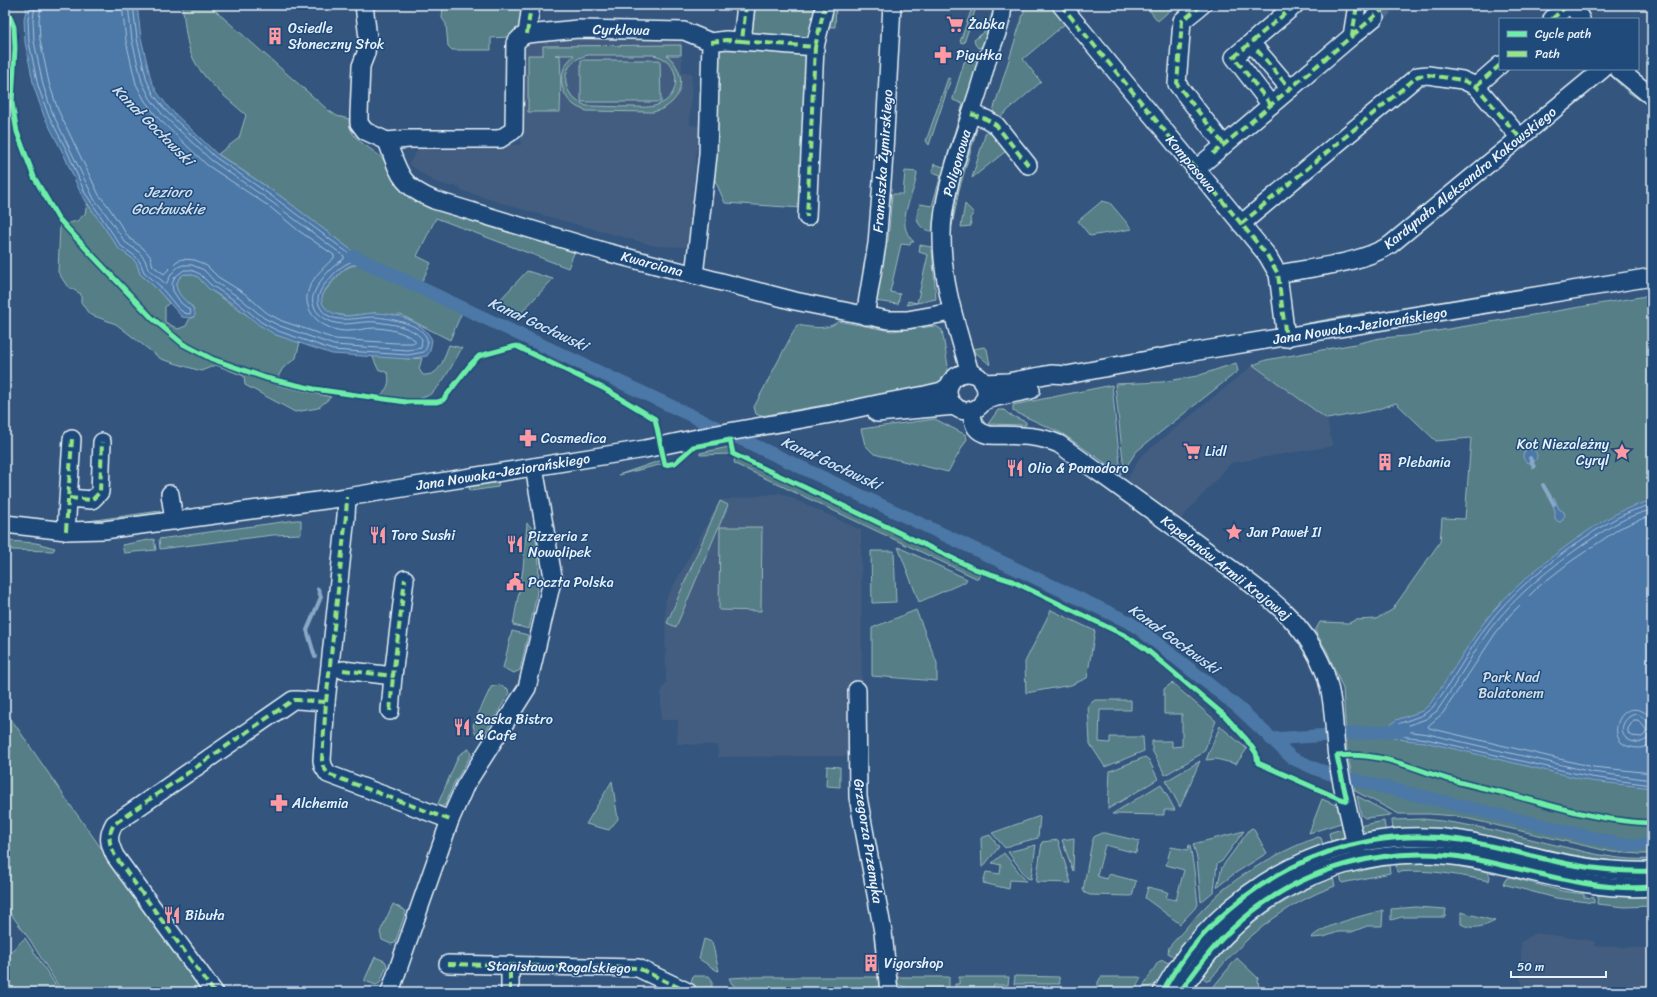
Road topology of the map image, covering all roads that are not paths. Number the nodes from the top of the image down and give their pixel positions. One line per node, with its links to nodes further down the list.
1 (364, 5): 32 (street)
2 (531, 5): 17 (street)
3 (746, 5): 20 (street)
4 (892, 5): 42 (street, Franciszka Żymirskiego)
5 (1013, 5): 13 (street, Poligonowa)
6 (1061, 5): 35 (street, Kompasowa)
7 (1202, 5): 33 (street)
8 (1295, 5): 29 (street)
9 (1357, 5): 18 (street)
10 (1568, 5): 15 (street)
11 (1572, 5): 16 (street)
12 (824, 9): 21 (street)
13 (1003, 12): 30 (street, Poligonowa)
14 (1374, 17): 18 (street)
15 (1553, 18)
16 (1580, 18)
17 (527, 34): 19 (street, Cyrklowa); 32 (street)
18 (1352, 36): 27 (street)
19 (711, 42): 20 (street); 39 (street)
20 (742, 42): 21 (street)
21 (815, 47): 36 (street)
22 (1257, 50): 27 (street)
23 (1499, 66): 26 (street)
24 (1602, 70): 31 (street, Kardynała Aleksandra Kakowskiego)
25 (1619, 70): 28 (street)
26 (1476, 86): 31 (street); 37 (street)
27 (1290, 89): 29 (street)
28 (1652, 96)
29 (1271, 105): 33 (street)
30 (971, 114): 34 (street); 41 (street, Poligonowa)
31 (1520, 138): 38 (street, Kardynała Aleksandra Kakowskiego)
32 (387, 141): 39 (street, Kwarciana)
33 (1224, 145): 35 (street)
34 (1028, 165)
35 (1195, 170): 37 (street, Kompasowa)
36 (807, 218)
37 (1241, 224): 38 (street, Kompasowa)
38 (1278, 274): 43 (street, Kompasowa)
39 (694, 275): 42 (street, Kwarciana)
40 (1652, 277): 43 (street, Jana Nowaka-Jeziorańskiego)
41 (952, 312): 42 (street, Kwarciana); 45 (street, Poligonowa)
42 (865, 316)
43 (1286, 338): 44 (street, Jana Nowaka-Jeziorańskiego)
44 (1068, 375): 45 (street, Jana Nowaka-Jeziorańskiego); 46 (street, Jana Nowaka-Jeziorańskiego)
45 (965, 380): 46 (street); 46 (street, Kapelanów Armii Krajowej); 47 (street, Jana Nowaka-Jeziorańskiego)
46 (970, 406): 47 (street, Jana Nowaka-Jeziorańskiego); 64 (street, Kapelanów Armii Krajowej)
47 (831, 414): 50 (street, Jana Nowaka-Jeziorańskiego)
48 (72, 439): 53 (street)
49 (102, 442): 53 (street)
50 (534, 467): 52 (street, Jana Nowaka-Jeziorańskiego); 63 (street)
51 (170, 494): 54 (street)
52 (347, 497): 54 (street, Jana Nowaka-Jeziorańskiego); 61 (street)
53 (69, 498): 56 (street)
54 (174, 521): 56 (street, Jana Nowaka-Jeziorańskiego)
55 (5, 524): 56 (street, Jana Nowaka-Jeziorańskiego)
56 (66, 531)
57 (405, 579): 59 (street)
58 (344, 670): 59 (street)
59 (394, 676): 62 (street)
60 (857, 690): 74 (street, Grzegorza Przemyka)
61 (326, 702): 63 (street); 70 (street)
62 (390, 711)
63 (450, 820): 71 (street)
64 (1356, 844): 65 (street, Kapelanów Armii Krajowej); 66 (street); 75 (street)
65 (1359, 860): 67 (street); 76 (street)
66 (1652, 871)
67 (1652, 887)
68 (448, 964): 69 (street, Stanisława Rogalskiego)
69 (510, 965): 72 (street); 73 (street, Stanisława Rogalskiego)
70 (214, 992)
71 (390, 992)
72 (510, 992)
73 (688, 992)
74 (889, 992)
75 (1162, 992)
76 (1180, 992)

